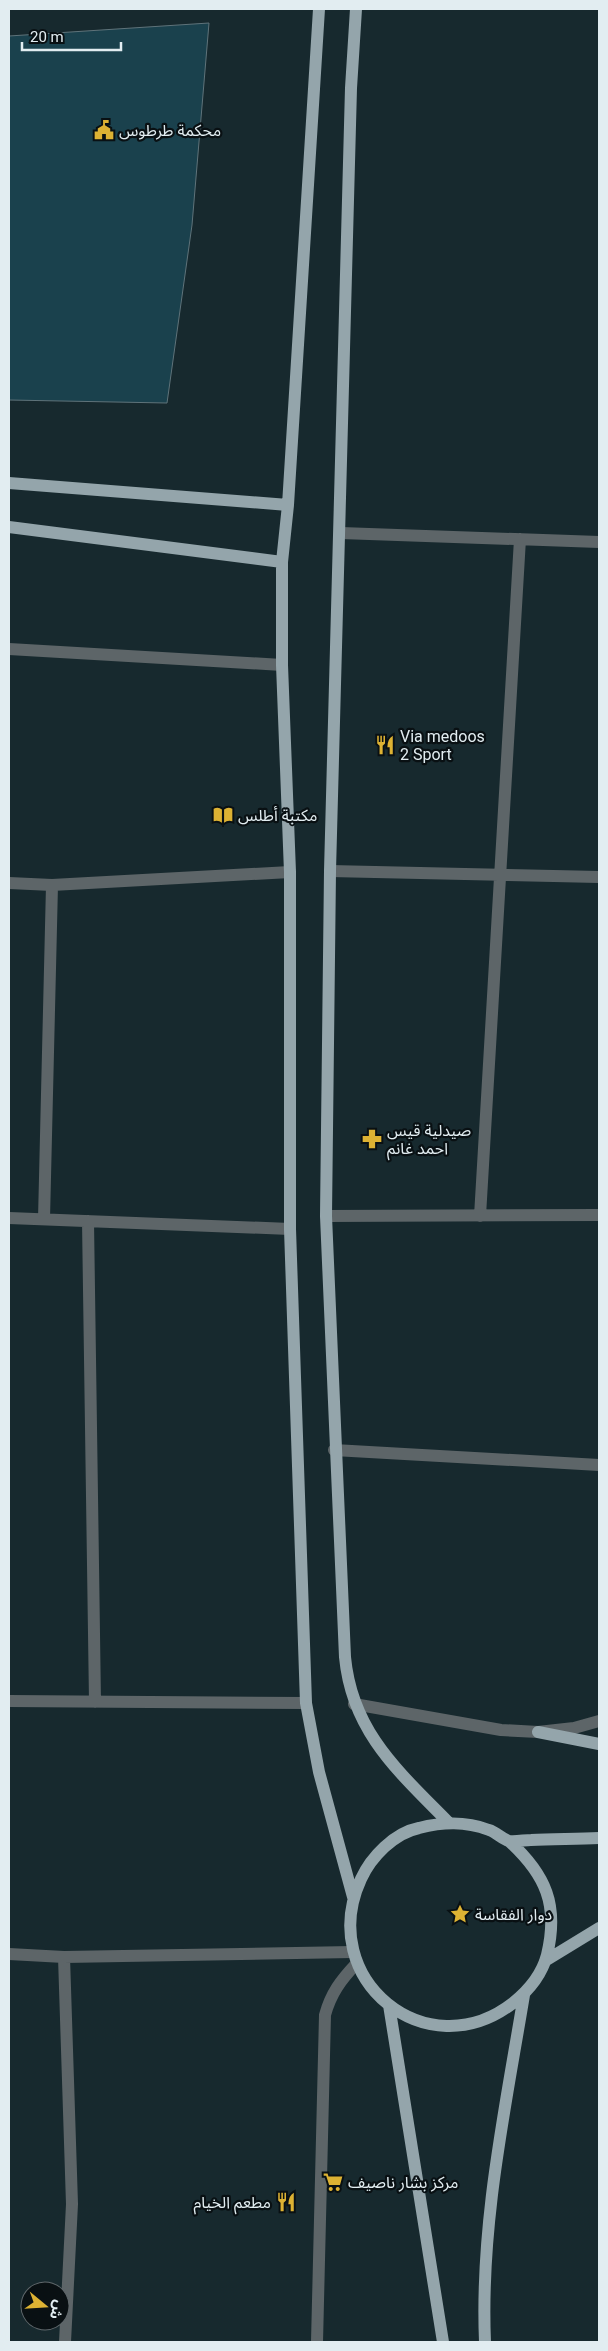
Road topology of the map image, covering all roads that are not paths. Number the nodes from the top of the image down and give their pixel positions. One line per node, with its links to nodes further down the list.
1 (318, 9): 4 (main road)
2 (356, 9): 6 (main road)
3 (9, 483): 4 (main road)
4 (288, 505): 9 (main road)
5 (9, 527): 9 (main road)
6 (341, 533): 7 (street); 13 (main road)
7 (520, 539): 8 (street); 14 (street)
8 (599, 542)
9 (282, 562): 11 (main road)
10 (9, 649): 11 (street)
11 (282, 665): 12 (main road)
12 (290, 872): 17 (street); 24 (main road)
13 (330, 872): 14 (street); 19 (main road)
14 (500, 876): 15 (street); 20 (street)
15 (599, 877)
16 (9, 883): 17 (street)
17 (52, 885): 22 (street)
18 (599, 1215): 20 (street)
19 (326, 1216): 20 (street); 25 (main road)
20 (480, 1216)
21 (9, 1218): 22 (street)
22 (44, 1219): 23 (street)
23 (88, 1221): 24 (street); 28 (street)
24 (290, 1229): 29 (main road)
25 (334, 1450): 26 (street); 30 (main road)
26 (599, 1466)
27 (9, 1701): 28 (street)
28 (95, 1702): 29 (street)
29 (306, 1703): 37 (main road)
30 (354, 1704): 32 (street); 34 (main road)
31 (599, 1721): 32 (street)
32 (538, 1732): 33 (main road)
33 (599, 1744)
34 (448, 1822): 36 (main road); 37 (main road)
35 (599, 1838): 36 (main road)
36 (509, 1841): 42 (main road)
37 (353, 1897): 41 (main road)
38 (599, 1928): 42 (main road)
39 (9, 1954): 40 (street)
40 (64, 1957): 41 (street); 45 (street)
41 (354, 1958): 44 (main road); 46 (street)
42 (545, 1962): 43 (main road)
43 (524, 1995): 44 (main road); 48 (main road)
44 (388, 2005): 47 (main road)
45 (65, 2342)
46 (317, 2342)
47 (443, 2342)
48 (485, 2342)

